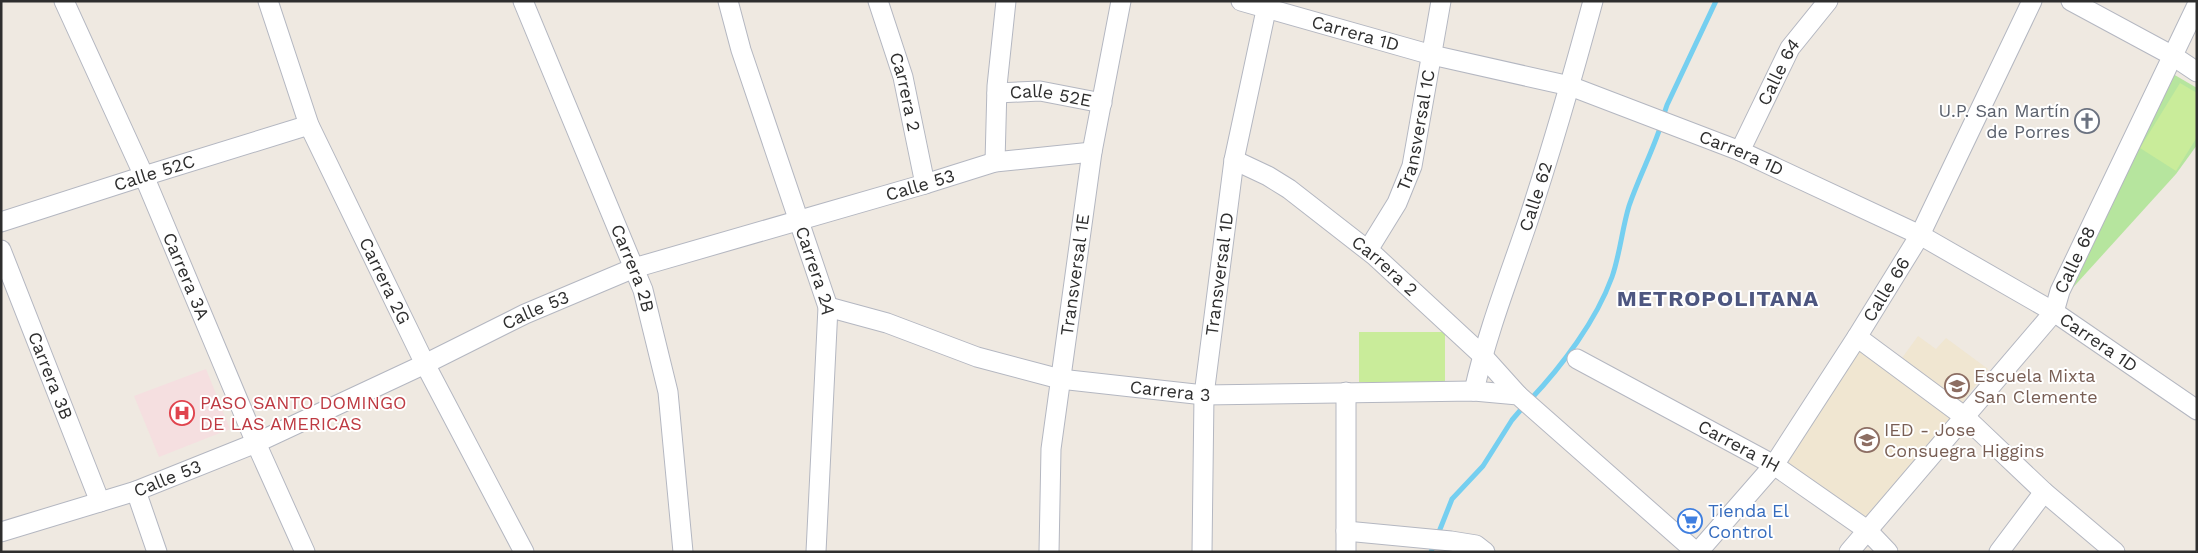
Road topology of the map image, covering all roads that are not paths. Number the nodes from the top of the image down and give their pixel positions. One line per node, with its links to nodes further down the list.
1 (64, 1): 27 (street, Carrera 3A)
2 (268, 1): 22 (street, Carrera 2G)
3 (523, 1): 34 (street, Carrera 2B)
4 (728, 1): 29 (street, Carrera 2A)
5 (878, 1): 28 (street, Carrera 2)
6 (1006, 1): 20 (street)
7 (1121, 1): 21 (street, Transversal 1E)
8 (1241, 1): 14 (street, Carrera 1D)
9 (1440, 1): 16 (street, Transversal 1C)
10 (1593, 1): 19 (street, Calle 62)
11 (1828, 1): 23 (street, Calle 64)
12 (2032, 1): 31 (street, Calle 66)
13 (2071, 1): 17 (street)
14 (1268, 4): 16 (street, Carrera 1D); 25 (street, Transversal 1D)
15 (2197, 5): 17 (street, Calle 68)
16 (1432, 55): 19 (street, Carrera 1D); 33 (street, Transversal 1C)
17 (2173, 56): 18 (street); 36 (street, Calle 68)
18 (2197, 72)
19 (1570, 86): 23 (street, Carrera 1D); 38 (street, Calle 62)
20 (997, 92): 21 (street, Calle 52E); 26 (street)
21 (1102, 103): 24 (street, Transversal 1E)
22 (309, 126): 27 (street, Calle 52C); 40 (street, Carrera 2G)
23 (1740, 151): 31 (street, Carrera 1D)
24 (1092, 152): 26 (street, Calle 53); 41 (street, Transversal 1E)
25 (1234, 160): 33 (street, Carrera 2); 44 (street, Transversal 1D)
26 (995, 162): 28 (street, Calle 53)
27 (144, 176): 30 (street, Calle 52C); 48 (street, Carrera 3A)
28 (925, 184): 29 (street, Calle 53)
29 (799, 220): 34 (street, Calle 53); 35 (street, Carrera 2A)
30 (1, 222)
31 (1920, 235): 36 (street, Carrera 1D); 37 (street, Calle 66)
32 (1, 250): 52 (street, Carrera 3B)
33 (1368, 250): 38 (street, Carrera 2)
34 (634, 268): 40 (street, Calle 53); 59 (street, Carrera 2B)
35 (828, 307): 41 (street, Carrera 3); 60 (street, Carrera 2A)
36 (2054, 312): 46 (street, Carrera 1D); 47 (street, Calle 68)
37 (1857, 337): 47 (street); 49 (street, Calle 66)
38 (1482, 355): 42 (street, Calle 62); 45 (street, Carrera 2)
39 (1577, 359): 49 (street, Carrera 1H)
40 (425, 364): 48 (street, Calle 53); 58 (street, Carrera 2G)
41 (1060, 379): 44 (street, Carrera 3); 61 (street, Transversal 1E)
42 (1470, 391): 43 (street, Carrera 3); 45 (street, Carrera 3)
43 (1346, 392): 44 (street, Carrera 3); 54 (street)
44 (1204, 395): 62 (street, Transversal 1D)
45 (1525, 401): 65 (street, Carrera 2)
46 (2197, 410)
47 (1965, 417): 51 (street); 53 (street, Calle 68)
48 (256, 443): 50 (street, Calle 53); 57 (street, Carrera 3A)
49 (1774, 465): 53 (street, Carrera 1H); 65 (street, Calle 66)
50 (136, 492): 52 (street, Calle 53); 56 (street)
51 (2044, 492): 68 (street); 69 (street)
52 (100, 502): 55 (street, Calle 53)
53 (1867, 530): 66 (street, Calle 68); 67 (street, Carrera 1H)
54 (1346, 531): 63 (street); 64 (street)
55 (1, 532)
56 (157, 552)
57 (305, 552)
58 (524, 552)
59 (683, 552)
60 (816, 552)
61 (1049, 552)
62 (1202, 552)
63 (1346, 552)
64 (1485, 552)
65 (1697, 552)
66 (1848, 552)
67 (1888, 552)
68 (2000, 552)
69 (2115, 552)

